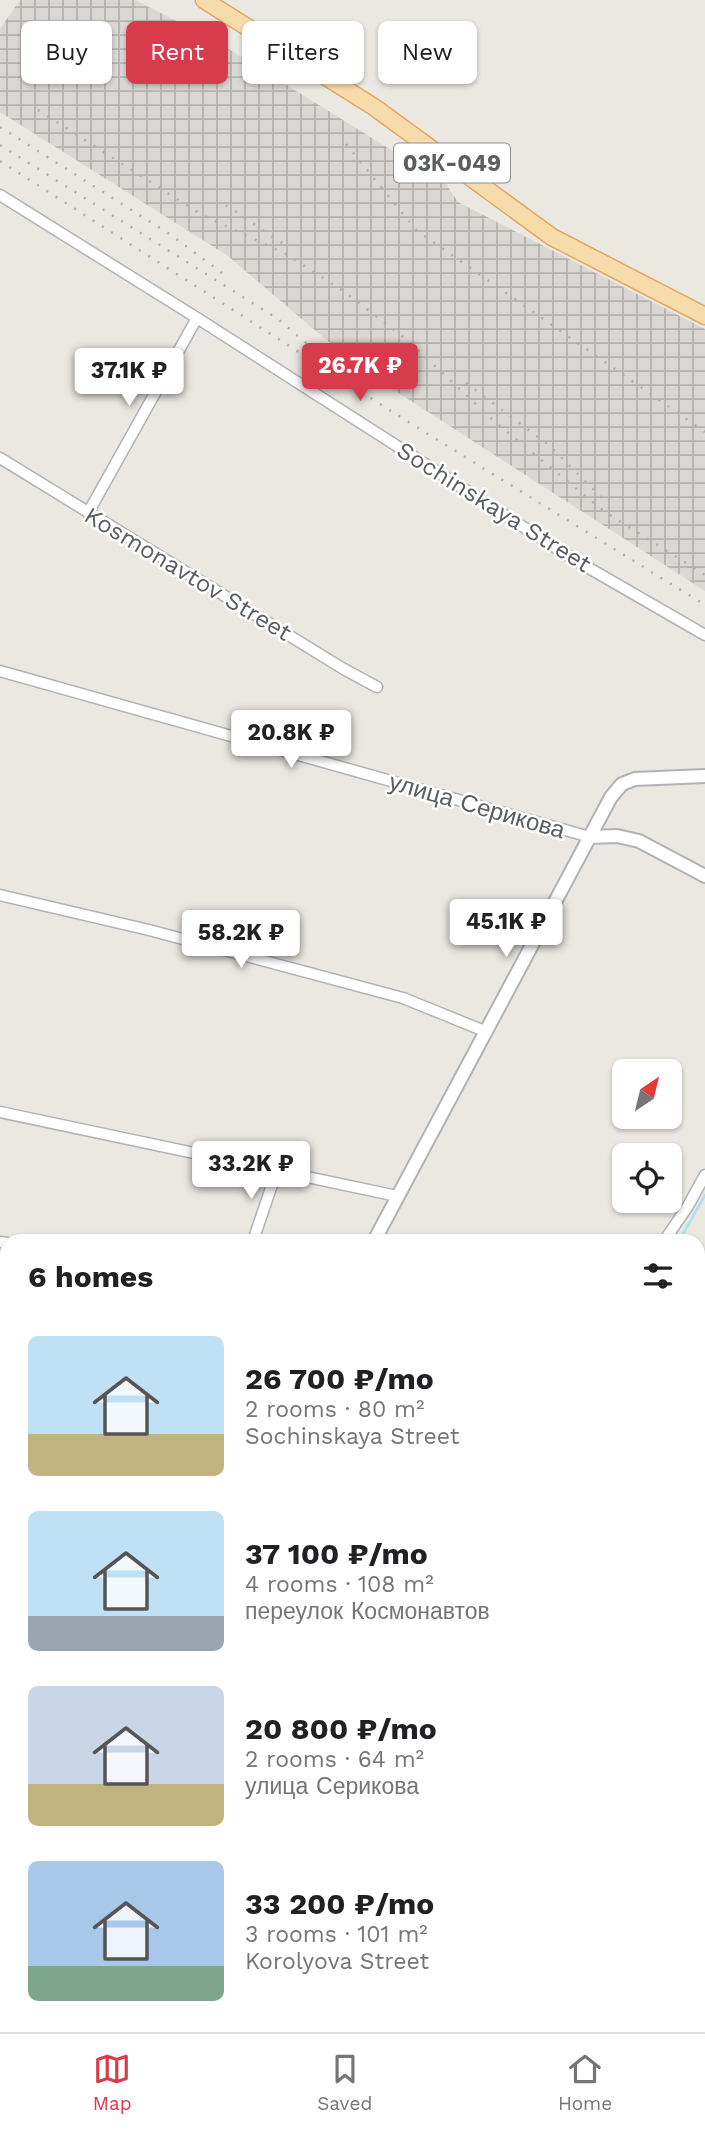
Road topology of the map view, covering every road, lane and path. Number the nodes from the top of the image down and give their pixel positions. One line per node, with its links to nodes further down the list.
1 (204, 0): 3 (main road, 03К-049)
2 (0, 195): 4 (street, Sochinskaya Street)
3 (705, 316)
4 (197, 318): 6 (street); 7 (street, Sochinskaya Street)
5 (0, 458): 6 (street, Kosmonavtov Street)
6 (88, 513): 9 (street, Kosmonavtov Street)
7 (705, 635)
8 (0, 671): 11 (street, улица Серикова)
9 (377, 687)
10 (705, 776): 11 (street)
11 (590, 837): 12 (street); 14 (street)
12 (705, 876)
13 (0, 895): 14 (street)
14 (486, 1032): 18 (street)
15 (0, 1112): 16 (street)
16 (277, 1170): 18 (street); 19 (street)
17 (705, 1175): 21 (street)
18 (397, 1196): 20 (street)
19 (255, 1234)
20 (378, 1234)
21 (669, 1234)

